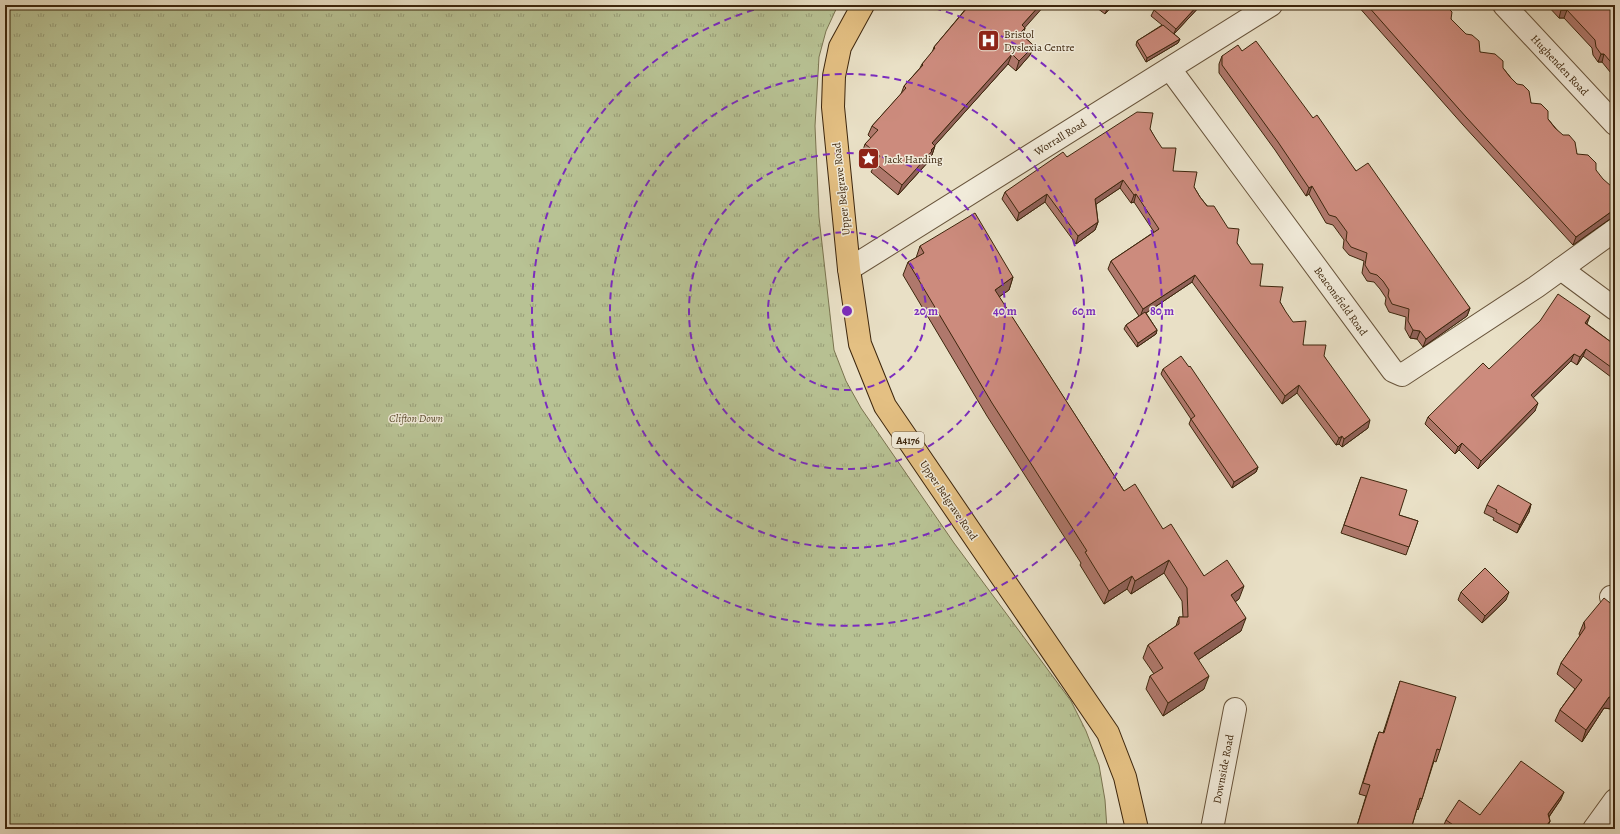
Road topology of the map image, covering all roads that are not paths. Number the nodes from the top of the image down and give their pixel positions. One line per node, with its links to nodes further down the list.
1 (863, 5): 7 (main road, Upper Belgrave Road / A4176)
2 (1271, 5): 4 (street, Worrall Road)
3 (1504, 5): 5 (street, Hughenden Road)
4 (1170, 69): 7 (street, Worrall Road); 8 (street, Beaconsfield Road)
5 (1615, 124)
6 (1615, 230): 8 (street)
7 (849, 269): 12 (main road, Upper Belgrave Road / A4176)
8 (1561, 269): 9 (street)
9 (1615, 309)
10 (1234, 709): 13 (street, Downside Road)
11 (1615, 800): 14 (street)
12 (1137, 829)
13 (1212, 829)
14 (1594, 829)

